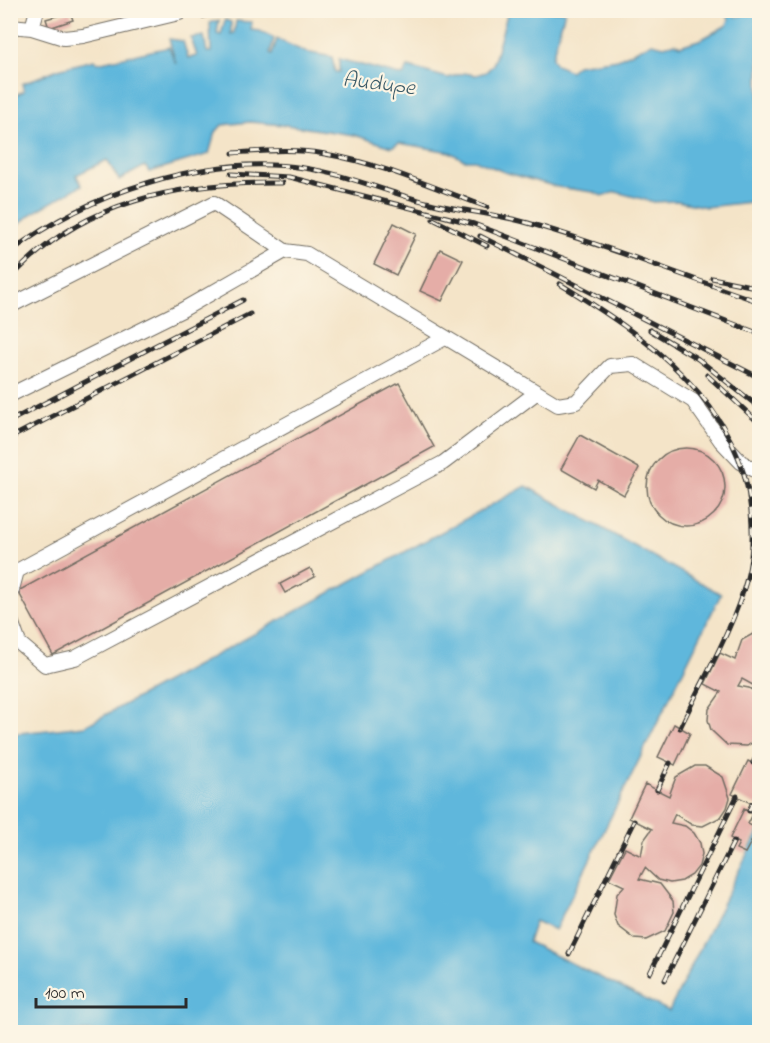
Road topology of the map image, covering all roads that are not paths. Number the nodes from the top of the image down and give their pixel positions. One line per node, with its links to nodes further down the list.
1 (36, 10): 4 (lane)
2 (179, 13): 4 (lane)
3 (10, 26): 4 (lane)
4 (32, 28)
5 (285, 251): 6 (lane); 7 (lane); 9 (lane)
6 (10, 306)
7 (445, 339): 8 (lane); 11 (lane)
8 (536, 393): 10 (lane); 12 (lane)
9 (10, 395)
10 (759, 473)
11 (10, 597)
12 (10, 618)

